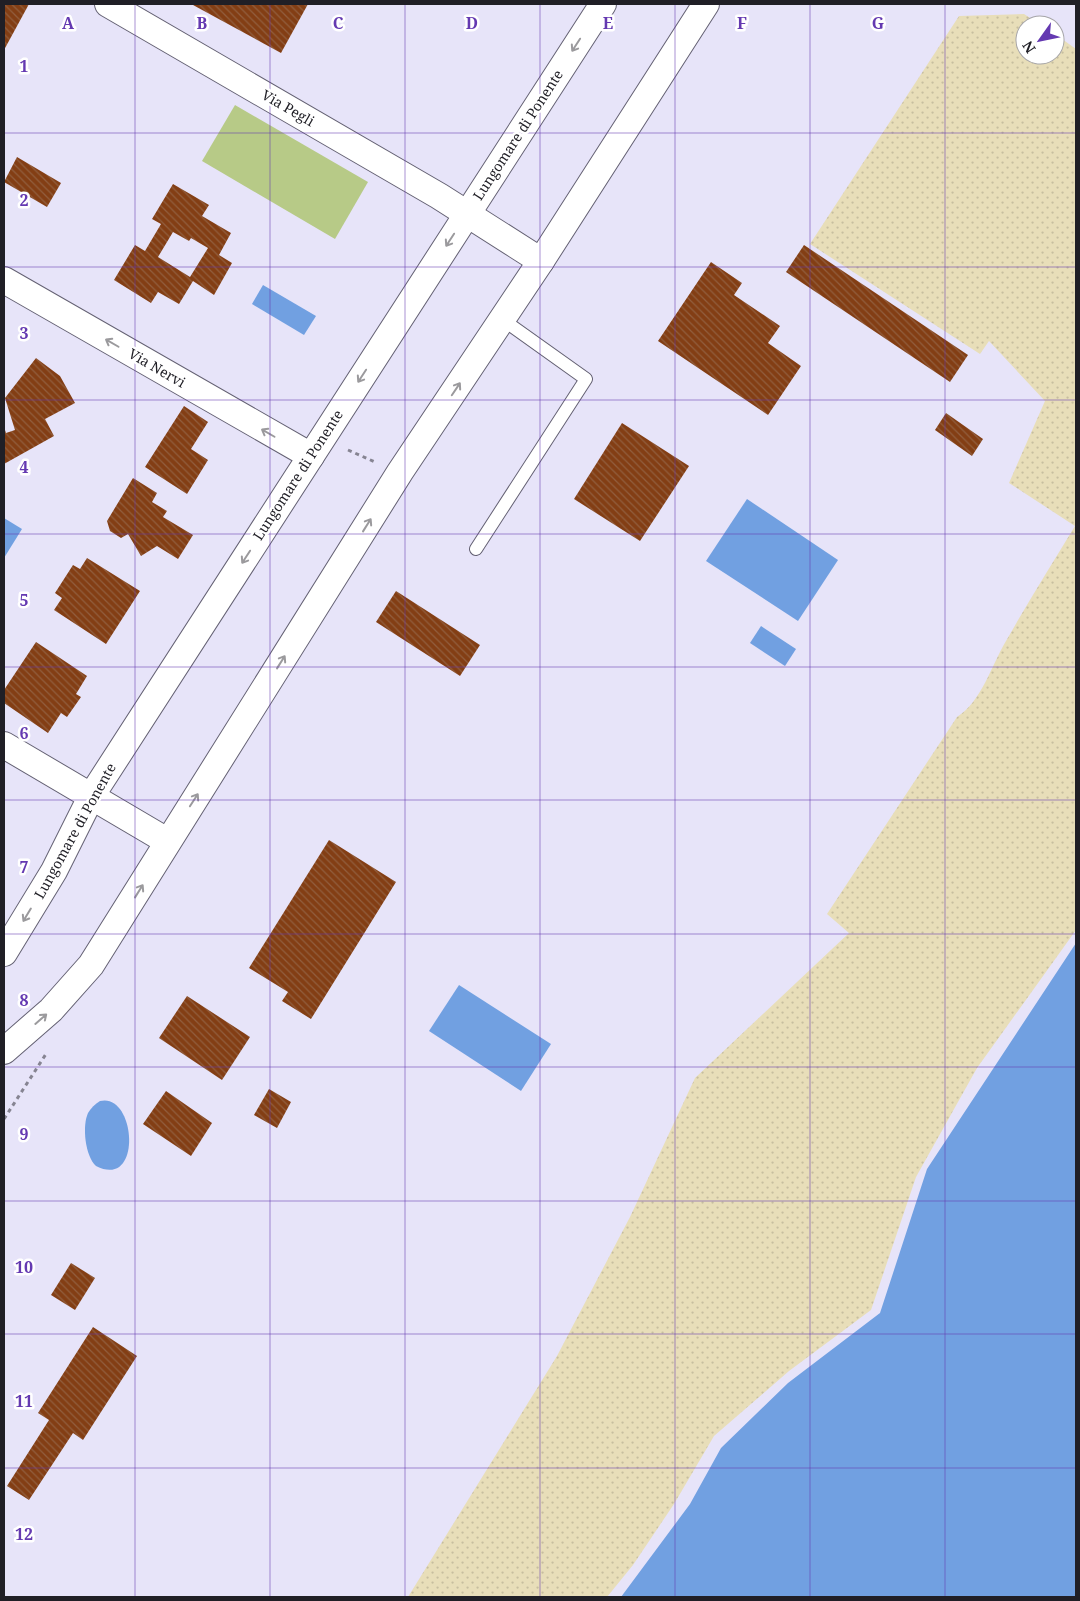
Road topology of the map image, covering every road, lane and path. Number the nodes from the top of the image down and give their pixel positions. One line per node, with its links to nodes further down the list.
1 (108, 4): 4 (street, Via Pegli)
2 (603, 4): 4 (street, Lungomare di Ponente, one-way to 4)
3 (706, 4): 5 (street)
4 (467, 213): 5 (street, Via Pegli); 8 (street, Lungomare di Ponente, one-way to 8)
5 (542, 261): 7 (street)
6 (4, 280): 8 (street, Via Nervi, one-way to 6)
7 (502, 319): 9 (street, one-way to 7); 10 (lane)
8 (316, 448): 9 (path); 12 (street, Lungomare di Ponente, one-way to 12)
9 (400, 472): 13 (street, one-way to 9)
10 (476, 549)
11 (4, 745): 12 (street)
12 (92, 795): 13 (street); 14 (street, Lungomare di Ponente, one-way to 14)
13 (167, 841): 15 (street, one-way to 13)
14 (4, 953)
15 (4, 1050)

